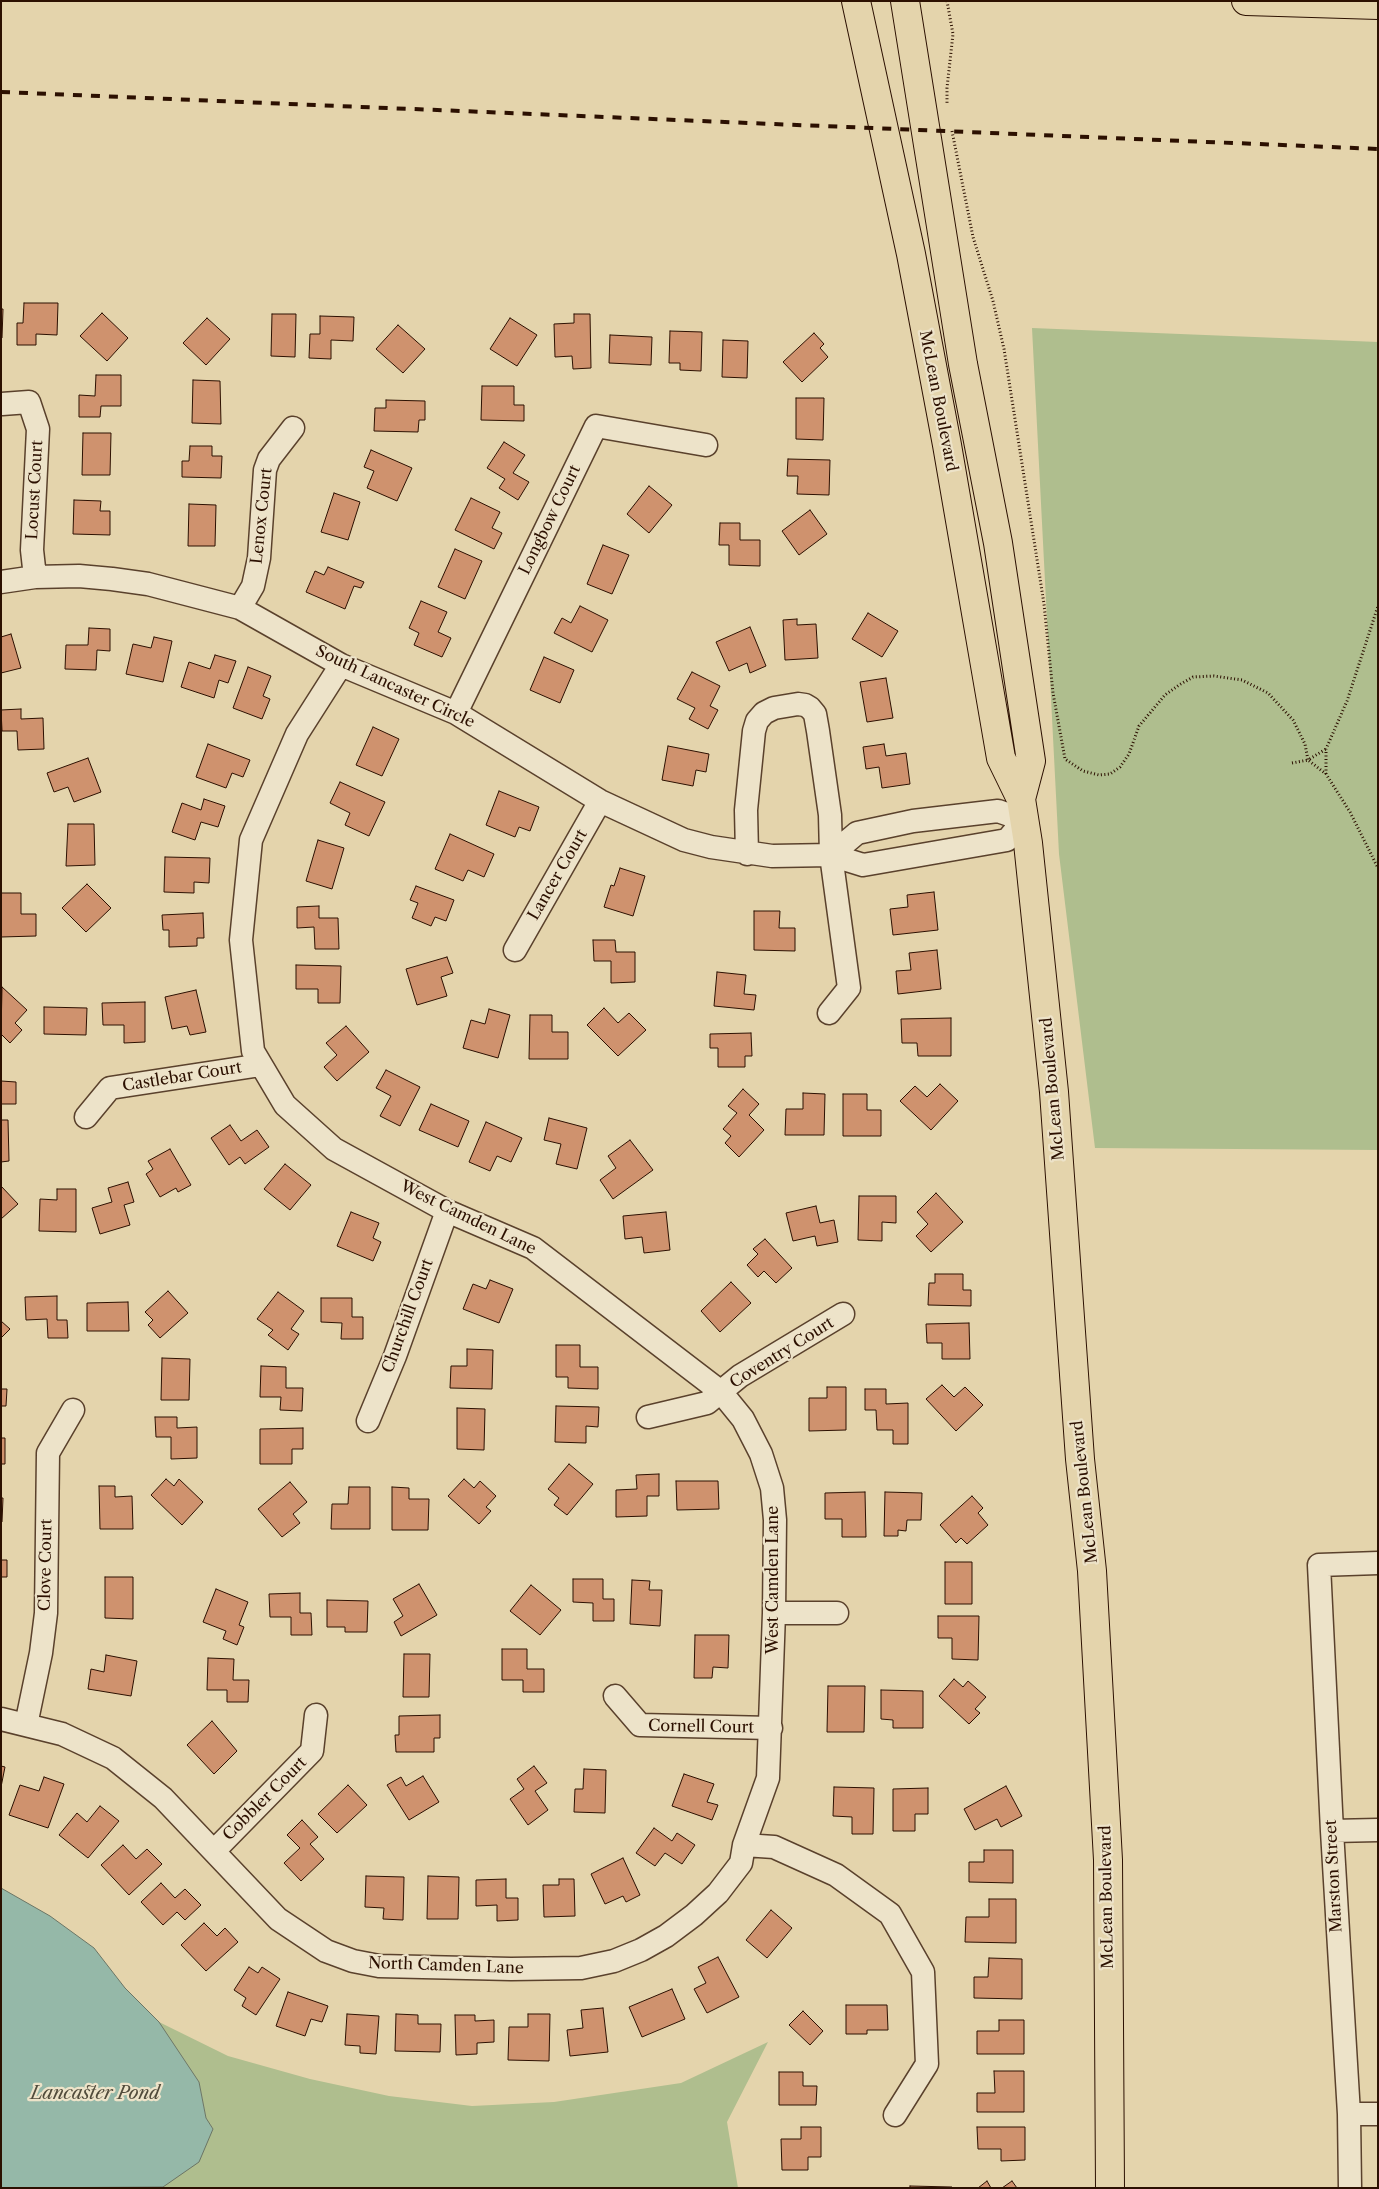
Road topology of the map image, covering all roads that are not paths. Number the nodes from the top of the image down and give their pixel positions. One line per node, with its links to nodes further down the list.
1 (856, 1): 14 (main road, McLean Boulevard)
2 (905, 1): 14 (main road, McLean Boulevard)
3 (1246, 1): 4 (main road)
4 (1378, 5)
5 (2, 404): 8 (street, Locust Court)
6 (293, 428): 10 (street, Lenox Court)
7 (706, 445): 12 (street, Longbow Court)
8 (35, 577): 9 (street, South Lancaster Circle); 10 (street, South Lancaster Circle)
9 (1, 582)
10 (240, 608): 11 (street, South Lancaster Circle)
11 (341, 665): 12 (street, South Lancaster Circle); 19 (street, West Camden Lane)
12 (456, 713): 13 (street, South Lancaster Circle)
13 (600, 801): 15 (street, South Lancaster Circle); 17 (street, Lancer Court)
14 (1023, 809): 16 (street); 16 (street, South Lancaster Circle); 42 (main road, McLean Boulevard)
15 (747, 854): 16 (street, South Lancaster Circle); 16 (street)
16 (831, 855): 18 (street)
17 (515, 950)
18 (829, 1013)
19 (261, 1065): 20 (street, Castlebar Court); 21 (street, West Camden Lane)
20 (86, 1117)
21 (447, 1211): 23 (street, West Camden Lane); 26 (street, Churchill Court)
22 (844, 1314): 23 (street, Coventry Court)
23 (721, 1392): 25 (street, Coventry Court); 28 (street, West Camden Lane)
24 (73, 1410): 33 (street, Clove Court)
25 (648, 1417)
26 (368, 1421)
27 (1378, 1563): 36 (street, Marston Street)
28 (774, 1613): 29 (street); 34 (street, West Camden Lane)
29 (837, 1613)
30 (615, 1696): 34 (street, Cornell Court)
31 (316, 1715): 38 (street, Cobbler Court)
32 (1, 1719): 33 (street, North Camden Lane)
33 (26, 1725): 38 (street, North Camden Lane)
34 (771, 1728): 37 (street, West Camden Lane)
35 (1378, 1830): 36 (street)
36 (1332, 1831): 39 (street, Marston Street)
37 (744, 1845): 38 (street, North Camden Lane); 41 (street)
38 (214, 1851)
39 (1349, 2114): 40 (street); 43 (street, Marston Street)
40 (1378, 2114)
41 (895, 2116)
42 (1110, 2188)
43 (1350, 2188)

